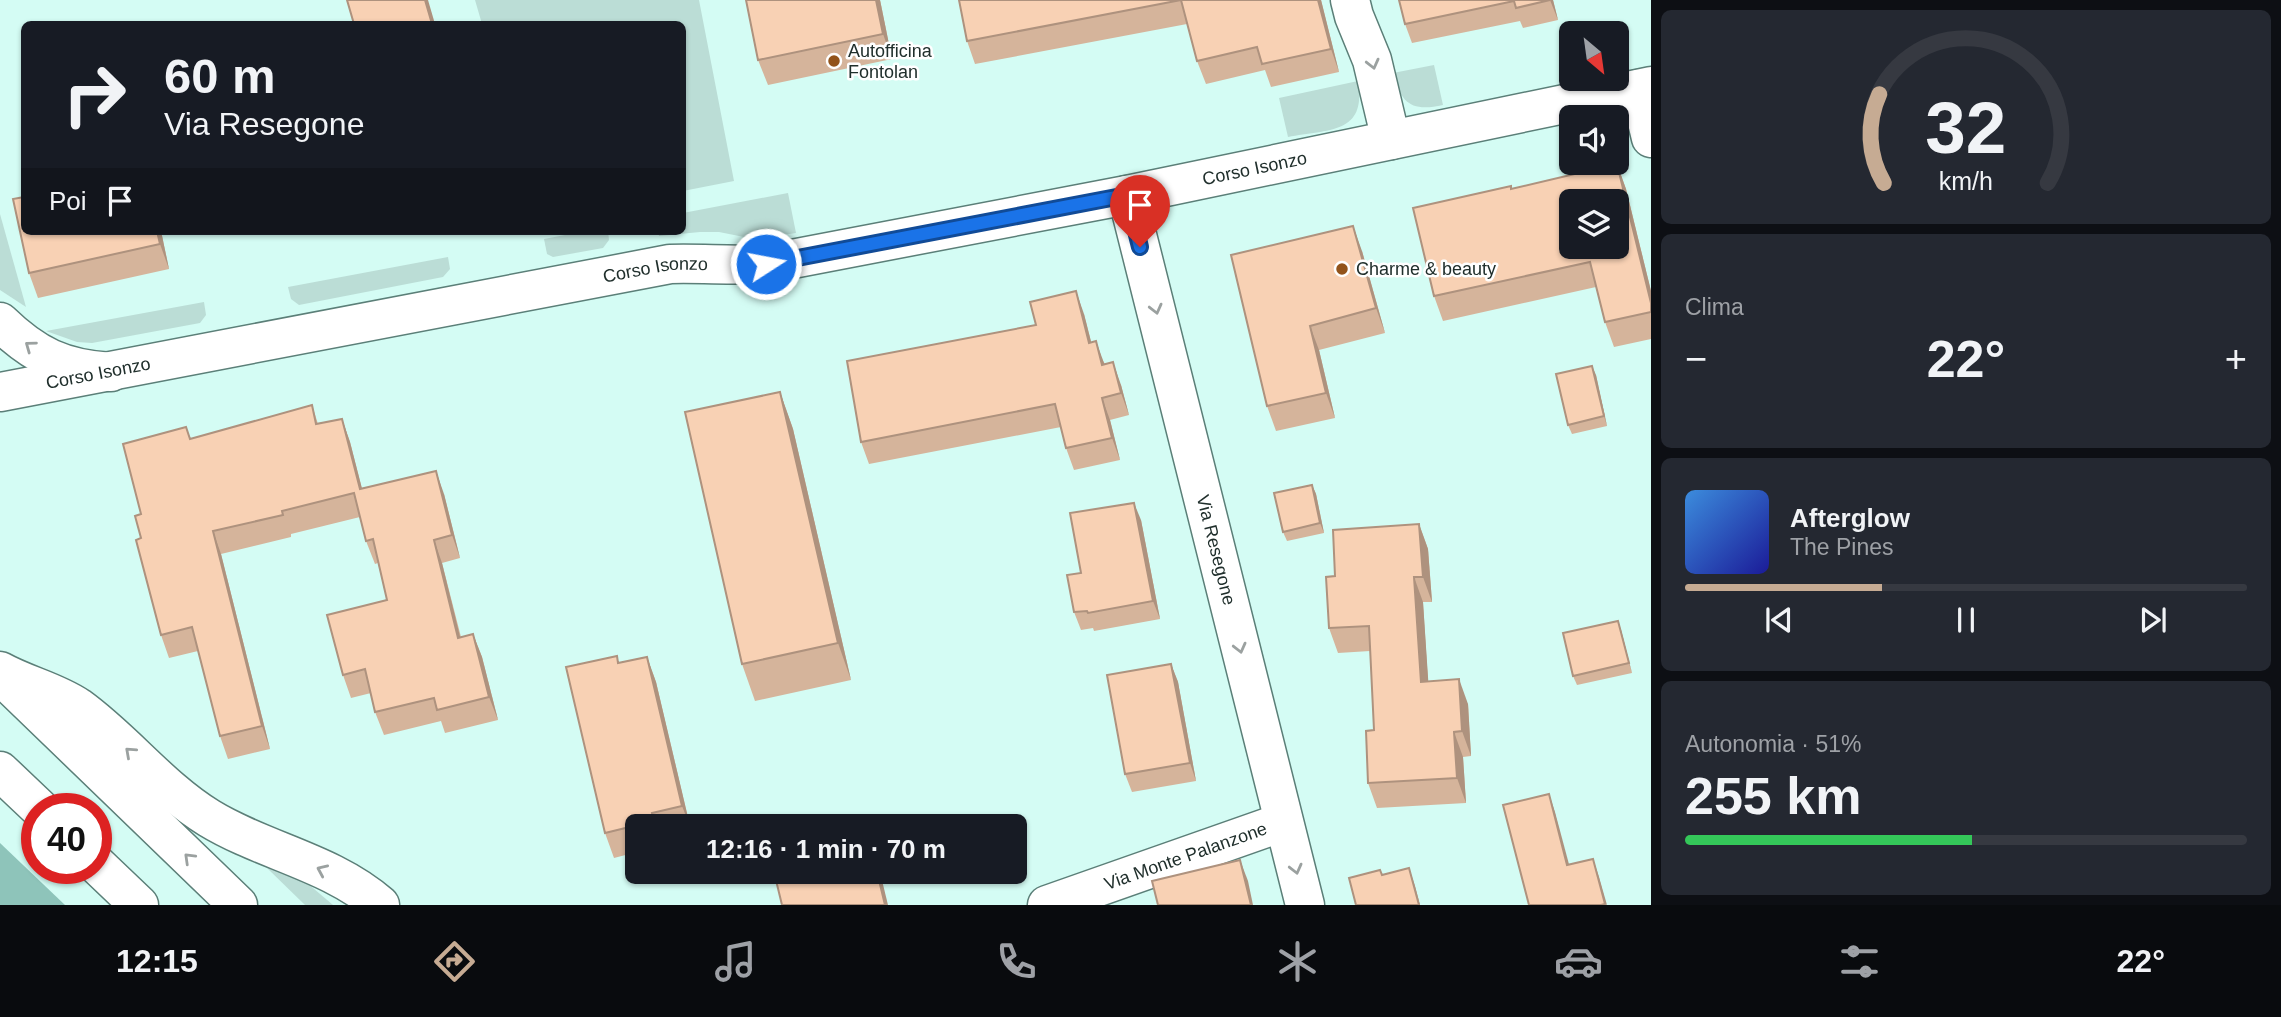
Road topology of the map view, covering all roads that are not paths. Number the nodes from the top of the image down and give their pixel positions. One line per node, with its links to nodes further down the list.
1 (1350, 0): 4 (main road, one-way to 4)
2 (1645, 88): 3 (main road, Corso Isonzo); 4 (main road, Corso Isonzo)
3 (1651, 138)
4 (1391, 139): 5 (main road, Corso Isonzo)
5 (1127, 195): 7 (main road, Corso Isonzo); 12 (main road, Via Resegone, one-way to 12)
6 (0, 322): 7 (main road, one-way to 6)
7 (111, 372): 8 (main road, Corso Isonzo)
8 (0, 392)
9 (0, 673): 15 (main road, one-way to 9); 16 (main road, one-way to 9)
10 (0, 771): 11 (main road)
11 (23, 793)
12 (1283, 822): 17 (main road, Via Monte Palanzone); 18 (main road, Via Resegone, one-way to 18)
13 (112, 879): 14 (main road)
14 (139, 905)
15 (238, 905)
16 (380, 905)
17 (1047, 905)
18 (1305, 905)

